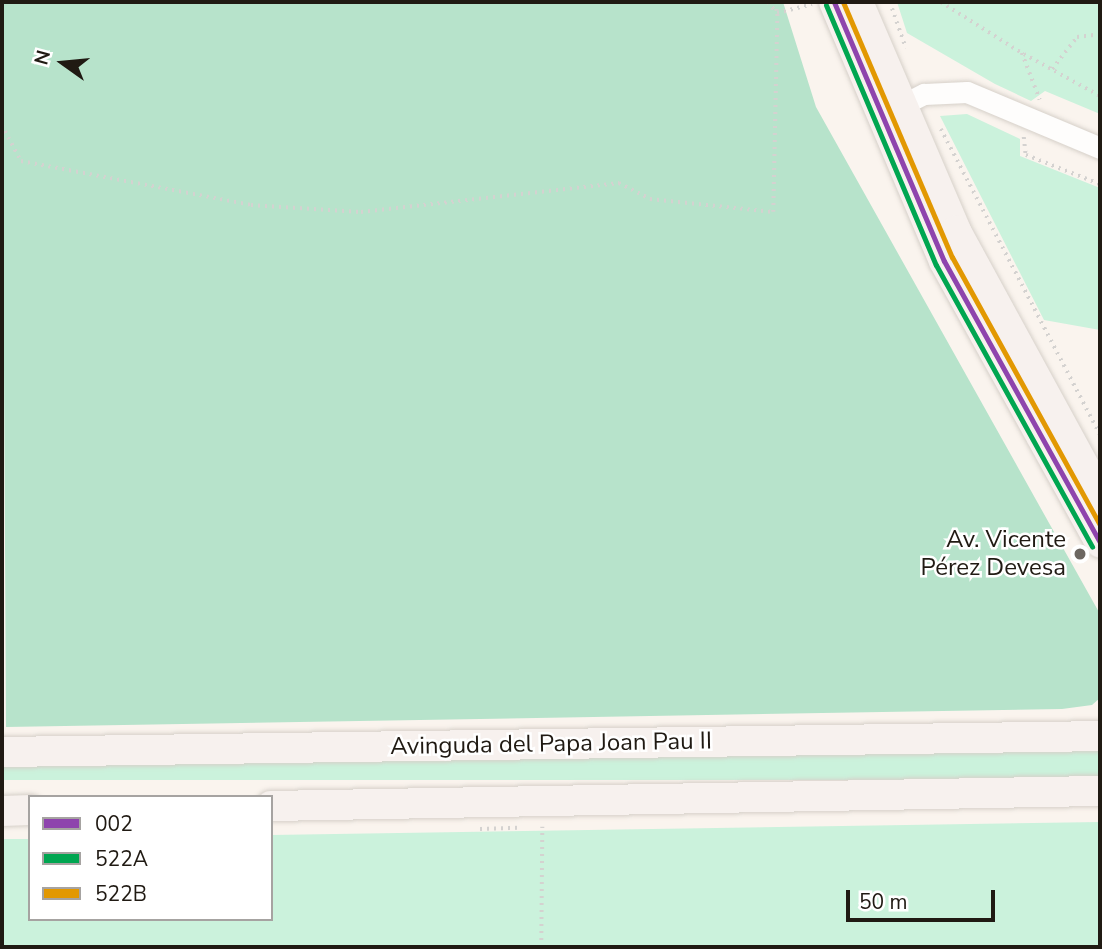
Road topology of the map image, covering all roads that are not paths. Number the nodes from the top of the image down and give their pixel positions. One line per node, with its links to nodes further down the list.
1 (834, 2): 6 (main road)
2 (858, 2): 3 (main road)
3 (911, 100): 4 (street); 5 (main road)
4 (1100, 148)
5 (1100, 495)
6 (1100, 543)
7 (1100, 736): 8 (main road, Avinguda del Papa Joan Pau II)
8 (2, 752)
9 (1100, 791): 10 (main road)
10 (273, 806)
11 (28, 810): 12 (main road)
12 (2, 811)

